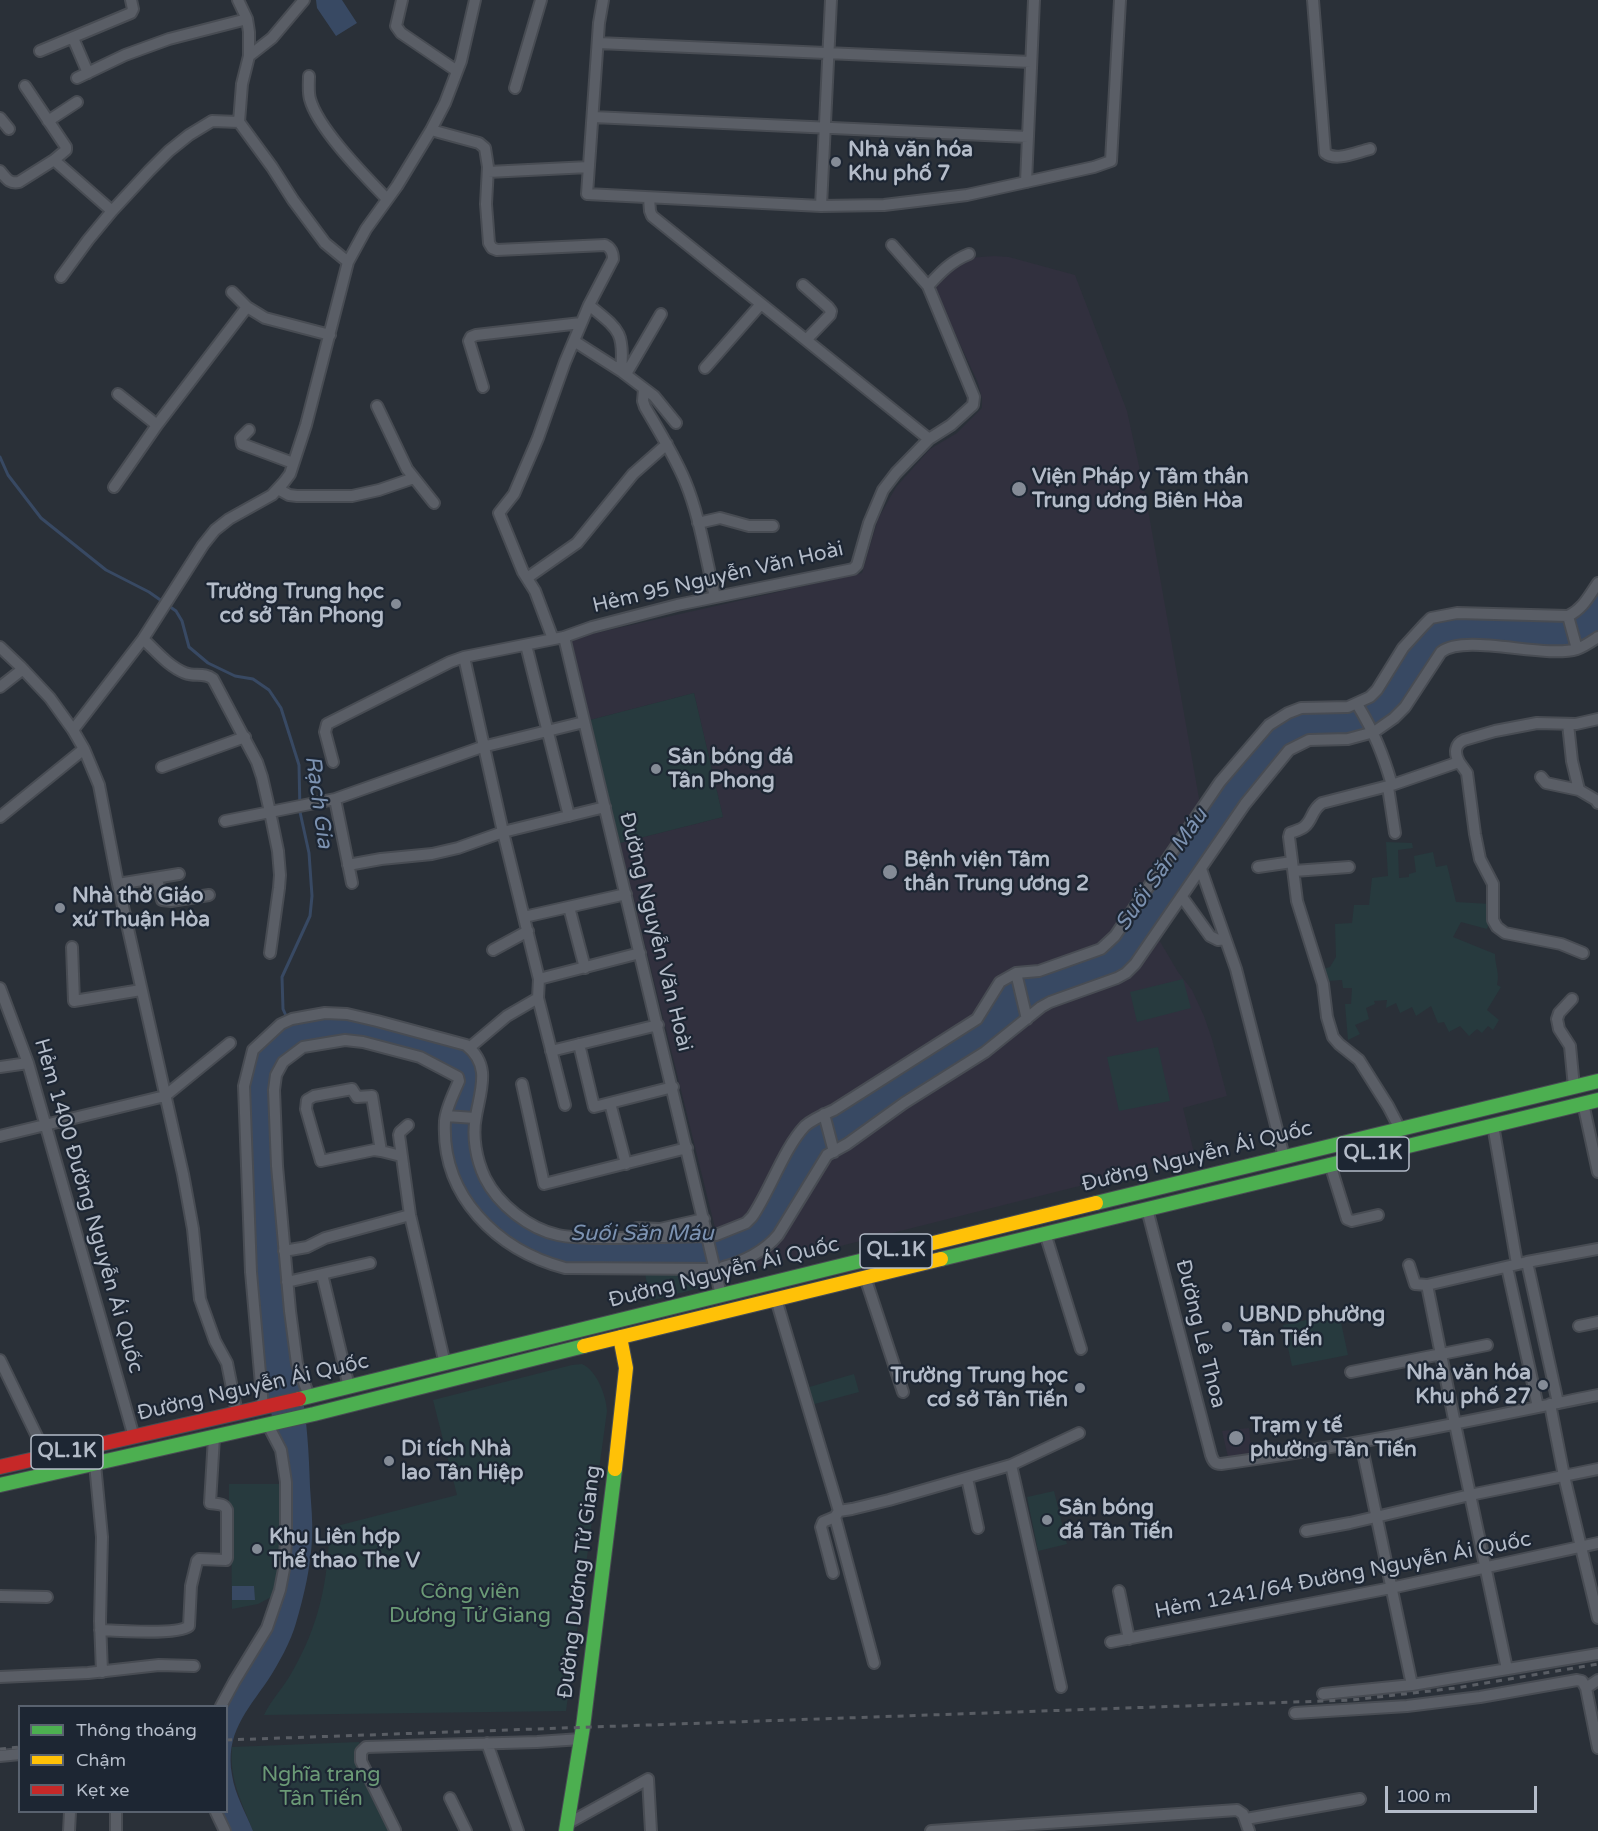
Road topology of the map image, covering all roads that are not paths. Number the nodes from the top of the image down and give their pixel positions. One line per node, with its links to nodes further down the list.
1 (131, 0): 13 (street)
2 (238, 0): 12 (street)
3 (304, 0): 17 (street)
4 (402, 0): 19 (street)
5 (475, 0): 19 (street)
6 (541, 0): 24 (street)
7 (603, 0): 14 (street)
8 (831, 0): 16 (street)
9 (1034, 0): 18 (street)
10 (1120, 0): 39 (street)
11 (1313, 0): 34 (street)
12 (247, 19): 17 (street); 20 (street)
13 (73, 38): 15 (street); 20 (street)
14 (598, 43): 16 (street); 26 (street)
15 (40, 51)
16 (828, 53): 18 (street); 30 (street)
17 (249, 56): 29 (street)
18 (1031, 62): 33 (street)
19 (457, 71): 32 (street)
20 (88, 73): 22 (street)
21 (309, 76): 41 (street)
22 (77, 78)
23 (25, 86): 28 (street)
24 (515, 88)
25 (77, 102): 28 (street)
26 (593, 117): 30 (street); 36 (street)
27 (0, 118): 31 (street)
28 (48, 122): 35 (street)
29 (239, 122): 43 (street); 46 (street)
30 (825, 127): 33 (street); 42 (street)
31 (9, 129)
32 (431, 130): 38 (street); 41 (street)
33 (1028, 137): 39 (street)
34 (1370, 149)
35 (54, 160): 37 (street); 43 (street)
36 (589, 167): 38 (street); 40 (street)
37 (0, 171)
38 (488, 172): 51 (street)
39 (1026, 182): 42 (street)
40 (650, 198): 42 (street); 52 (street)
41 (387, 200): 46 (street)
42 (821, 206)
43 (112, 211): 47 (street)
44 (892, 245): 49 (street, Hẻm 95 Nguyễn Văn Hoài)
45 (969, 254): 49 (street)
46 (348, 262): 56 (street)
47 (61, 277)
48 (802, 285): 57 (street)
49 (928, 286): 68 (street, Hẻm 95 Nguyễn Văn Hoài)
50 (232, 292): 53 (street)
51 (590, 304): 55 (street); 60 (street)
52 (761, 304): 57 (street); 59 (street)
53 (247, 307): 56 (street); 66 (street)
54 (661, 314): 60 (street)
55 (581, 323): 58 (street); 61 (street)
56 (330, 335): 70 (street)
57 (806, 340): 68 (street)
58 (574, 341): 60 (street); 77 (street, Đường Nguyễn Văn Hoài)
59 (705, 368)
60 (623, 372): 62 (street)
61 (483, 387)
62 (645, 388): 65 (street); 69 (street)
63 (118, 394): 66 (street)
64 (377, 406): 71 (street)
65 (676, 423)
66 (157, 425): 72 (street)
67 (249, 430): 70 (street)
68 (929, 439): 79 (street, Hẻm 95 Nguyễn Văn Hoài)
69 (666, 444): 75 (street); 77 (street)
70 (293, 463): 73 (street)
71 (414, 478): 73 (street); 74 (street)
72 (114, 487)
73 (278, 489): 83 (street)
74 (434, 503)
75 (698, 522): 76 (street); 79 (street)
76 (772, 526)
77 (527, 578): 82 (street, Đường Nguyễn Văn Hoài)
78 (1598, 583): 80 (street)
79 (715, 597): 82 (street, Hẻm 95 Nguyễn Văn Hoài)
80 (1568, 616): 86 (street); 90 (street)
81 (1598, 637): 86 (street)
82 (558, 638): 84 (street, Hẻm 95 Nguyễn Văn Hoài); 92 (street, Đường Nguyễn Văn Hoài)
83 (143, 639): 94 (street); 97 (street)
84 (526, 645): 87 (street, Hẻm 95 Nguyễn Văn Hoài); 95 (street)
85 (0, 647): 88 (street)
86 (1577, 649): 96 (street)
87 (464, 657): 98 (street); 100 (street, Hẻm 95 Nguyễn Văn Hoài)
88 (23, 669): 89 (street); 94 (street)
89 (0, 687)
90 (1357, 704): 96 (street); 137 (street)
91 (1598, 719): 93 (street)
92 (584, 722): 95 (street); 108 (street, Đường Nguyễn Văn Hoài)
93 (1568, 724): 101 (street); 105 (street)
94 (73, 730): 99 (street)
95 (548, 731): 98 (street); 110 (street)
96 (1374, 732): 104 (street); 119 (street)
97 (245, 737): 102 (street); 109 (street)
98 (484, 747): 106 (street); 113 (street)
99 (84, 749): 111 (street); 123 (street)
100 (333, 762)
101 (1459, 762): 104 (street); 135 (street)
102 (162, 767)
103 (1541, 777): 105 (street)
104 (1390, 786): 114 (street); 116 (street)
105 (1579, 790): 107 (street)
106 (335, 799): 109 (street); 115 (street)
107 (1598, 804)
108 (605, 807): 110 (street); 125 (street, Đường Nguyễn Văn Hoài)
109 (270, 812): 112 (street); 133 (street)
110 (569, 816): 113 (street)
111 (0, 817)
112 (225, 821)
113 (503, 832): 115 (street); 128 (street)
114 (1395, 833)
115 (348, 865): 122 (street)
116 (1293, 866): 117 (street); 118 (street); 166 (street)
117 (1258, 867)
118 (1349, 867)
119 (1201, 868): 126 (street); 130 (street)
120 (179, 874): 121 (street)
121 (158, 878): 123 (street); 124 (street)
122 (352, 883)
123 (118, 884): 140 (street)
124 (210, 894)
125 (626, 894): 127 (street); 134 (street, Đường Nguyễn Văn Hoài)
126 (1182, 897): 130 (street); 143 (street)
127 (569, 907): 128 (street); 136 (street)
128 (524, 917): 129 (street)
129 (528, 931): 132 (street); 138 (street)
130 (1225, 939): 172 (street)
131 (72, 947): 140 (street)
132 (493, 950)
133 (270, 952)
134 (640, 953): 136 (street); 144 (street, Đường Nguyễn Văn Hoài)
135 (1583, 953)
136 (585, 968): 138 (street)
137 (1016, 974): 143 (street); 160 (street)
138 (539, 979): 141 (street)
139 (0, 988): 149 (street, Hẻm 1400 Đường Nguyễn Ái Quốc)
140 (141, 990): 155 (street)
141 (538, 998): 147 (street); 148 (street)
142 (1572, 999): 153 (street)
143 (1027, 1019): 170 (street)
144 (658, 1025): 146 (street); 154 (street, Đường Nguyễn Văn Hoài)
145 (230, 1042): 155 (street)
146 (579, 1044): 148 (street); 157 (street)
147 (469, 1048): 162 (street); 211 (street)
148 (551, 1052): 159 (street)
149 (28, 1063): 150 (street); 163 (street, Hẻm 1400 Đường Nguyễn Ái Quốc)
150 (0, 1067)
151 (1598, 1082): 153 (main road, Đường Nguyễn Ái Quốc / QL.1K)
152 (522, 1084): 173 (street)
153 (1574, 1087): 166 (main road, Đường Nguyễn Ái Quốc / QL.1K)
154 (673, 1088): 157 (street); 168 (street, Đường Nguyễn Văn Hoài)
155 (165, 1096): 163 (street); 213 (street)
156 (1598, 1100): 158 (main road, Đường Nguyễn Ái Quốc / QL.1K)
157 (610, 1103): 173 (street)
158 (1583, 1103): 165 (main road, Đường Nguyễn Ái Quốc / QL.1K); 175 (street)
159 (565, 1105)
160 (824, 1114): 170 (street); 183 (street)
161 (446, 1116): 162 (street); 185 (street); 189 (street)
162 (475, 1118): 183 (street)
163 (46, 1125): 167 (street); 217 (street, Hẻm 1400 Đường Nguyễn Ái Quốc)
164 (408, 1125): 171 (street)
165 (1493, 1125): 174 (main road, Đường Nguyễn Ái Quốc / QL.1K); 187 (street)
166 (1400, 1129): 172 (main road, Đường Nguyễn Ái Quốc / QL.1K)
167 (0, 1136)
168 (687, 1149): 173 (street); 180 (street, Đường Nguyễn Văn Hoài)
169 (381, 1150): 169 (street); 171 (street)
170 (834, 1152): 189 (street)
171 (401, 1156): 178 (street)
172 (1284, 1157): 176 (main road, Đường Nguyễn Ái Quốc / QL.1K)
173 (626, 1164)
174 (1330, 1164): 177 (main road, Đường Nguyễn Ái Quốc / QL.1K); 179 (street)
175 (1598, 1172)
176 (1142, 1192): 177 (main road); 194 (main road, Đường Nguyễn Ái Quốc / QL.1K)
177 (1147, 1209): 182 (main road, Đường Nguyễn Ái Quốc / QL.1K); 219 (street, Đường Lê Thoa)
178 (410, 1215): 185 (street); 204 (street)
179 (1378, 1215)
180 (704, 1219): 181 (street); 183 (street, Đường Nguyễn Văn Hoài)
181 (637, 1228)
182 (1045, 1233): 191 (main road, Đường Nguyễn Ái Quốc / QL.1K); 201 (street)
183 (712, 1235): 189 (street, Đường Nguyễn Văn Hoài)
184 (1598, 1249): 187 (street)
185 (284, 1251): 192 (street)
186 (369, 1263): 190 (street)
187 (1517, 1264): 193 (street); 210 (street); 212 (street)
188 (1409, 1265): 193 (street)
189 (719, 1268): 194 (street)
190 (322, 1274): 192 (street); 206 (street)
191 (865, 1277): 195 (main road, Đường Nguyễn Ái Quốc / QL.1K); 207 (street)
192 (287, 1282): 209 (street)
193 (1427, 1285): 202 (street)
194 (721, 1295): 196 (main road, Đường Nguyễn Ái Quốc / QL.1K)
195 (776, 1299): 199 (main road, Đường Nguyễn Ái Quốc / QL.1K); 230 (street)
196 (616, 1322): 199 (main road, Đường Dương Tử Giang); 204 (main road, Đường Nguyễn Ái Quốc / QL.1K)
197 (1598, 1322): 198 (street)
198 (1580, 1326)
199 (620, 1337): 215 (main road, Đường Nguyễn Ái Quốc / QL.1K); 259 (main road, Đường Dương Tử Giang)
200 (1487, 1345): 202 (street)
201 (1081, 1350)
202 (1441, 1354): 205 (street); 214 (street)
203 (0, 1362): 221 (street)
204 (445, 1364): 206 (main road, Đường Nguyễn Ái Quốc / QL.1K)
205 (1351, 1372)
206 (349, 1387): 209 (main road, Đường Nguyễn Ái Quốc / QL.1K)
207 (903, 1392)
208 (1598, 1395): 210 (street)
209 (309, 1396): 211 (main road, Đường Nguyễn Ái Quốc / QL.1K)
210 (1554, 1404): 212 (street); 226 (street)
211 (264, 1407): 213 (main road, Đường Nguyễn Ái Quốc / QL.1K)
212 (1538, 1407): 214 (street)
213 (237, 1413): 217 (main road, Đường Nguyễn Ái Quốc / QL.1K)
214 (1455, 1424): 219 (street); 229 (street)
215 (268, 1425): 218 (main road, Đường Nguyễn Ái Quốc / QL.1K); 257 (street)
216 (1079, 1433): 223 (street)
217 (134, 1437): 220 (main road); 221 (main road, Đường Nguyễn Ái Quốc / QL.1K)
218 (214, 1437): 220 (main road, Đường Nguyễn Ái Quốc / QL.1K); 243 (street)
219 (1361, 1443): 231 (street)
220 (138, 1454): 222 (main road, Đường Nguyễn Ái Quốc / QL.1K)
221 (47, 1457): 224 (main road, Đường Nguyễn Ái Quốc / QL.1K)
222 (95, 1464): 228 (main road, Đường Nguyễn Ái Quốc / QL.1K); 243 (street)
223 (1011, 1465): 227 (street); 254 (street)
224 (0, 1467)
225 (1598, 1469): 226 (street)
226 (1564, 1476): 229 (street); 235 (street)
227 (967, 1478): 230 (street); 232 (street)
228 (0, 1485)
229 (1470, 1495): 231 (street); 236 (street)
230 (837, 1514): 237 (street); 247 (street)
231 (1376, 1517): 233 (street); 238 (street)
232 (978, 1528)
233 (1306, 1531)
234 (1598, 1543): 235 (street, Hẻm 1241/64 Đường Nguyễn Ái Quốc)
235 (1582, 1547): 236 (street, Hẻm 1241/64 Đường Nguyễn Ái Quốc); 242 (street)
236 (1486, 1568): 238 (street, Hẻm 1241/64 Đường Nguyễn Ái Quốc); 249 (street)
237 (834, 1574)
238 (1391, 1588): 244 (street, Hẻm 1241/64 Đường Nguyễn Ái Quốc); 253 (street)
239 (1119, 1591): 244 (street)
240 (0, 1596): 241 (street)
241 (47, 1597)
242 (1598, 1618)
243 (100, 1630): 250 (street)
244 (1129, 1639): 245 (street, Hẻm 1241/64 Đường Nguyễn Ái Quốc)
245 (1112, 1642)
246 (1598, 1654): 249 (street)
247 (874, 1663)
248 (194, 1666): 250 (street)
249 (1507, 1669): 253 (street)
250 (102, 1672): 251 (street)
251 (0, 1677)
252 (1598, 1680): 255 (street)
253 (1412, 1685): 256 (street)
254 (1061, 1687)
255 (1586, 1689): 258 (street); 261 (street)
256 (1323, 1694)
257 (222, 1705)
258 (1294, 1713)
259 (581, 1739): 260 (street); 270 (main road, Đường Dương Tử Giang)
260 (487, 1743): 271 (street); 276 (street)
261 (1598, 1749)
262 (18, 1755): 263 (street)
263 (0, 1756)
264 (450, 1798): 275 (street)
265 (1360, 1799): 269 (street)
266 (70, 1813): 272 (street)
267 (116, 1813): 273 (street)
268 (216, 1813): 274 (street)
269 (1246, 1819): 278 (street); 279 (street)
270 (566, 1828): 277 (street)
271 (394, 1830)
272 (69, 1831)
273 (116, 1831)
274 (225, 1831)
275 (466, 1831)
276 (518, 1831)
277 (651, 1831)
278 (931, 1831)
279 (1249, 1831)

